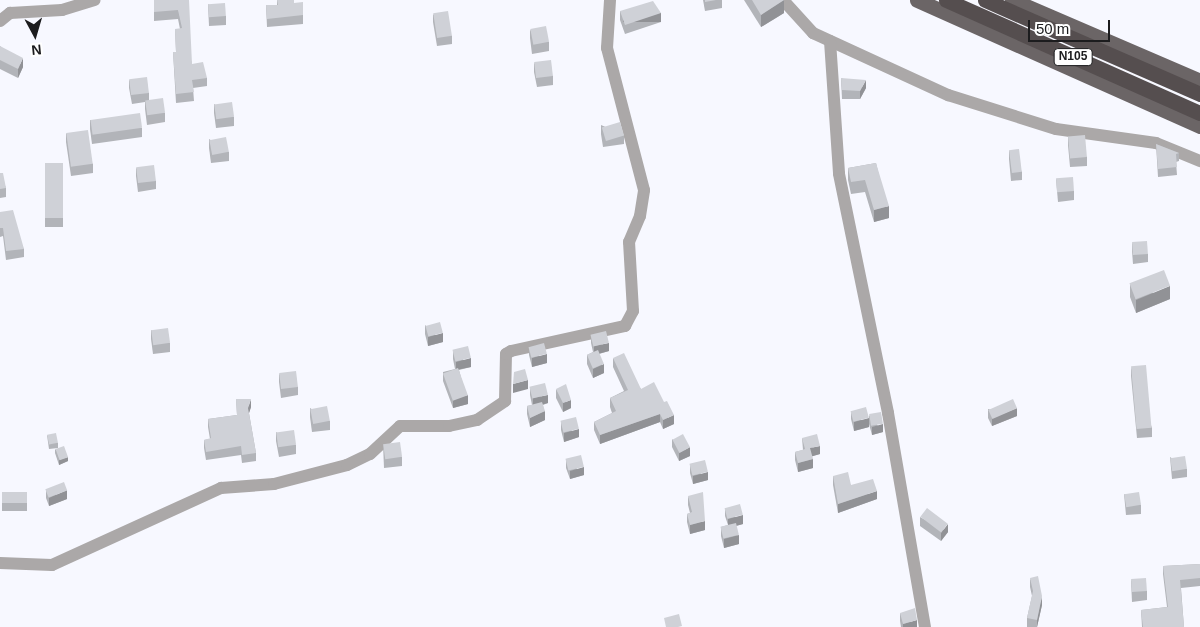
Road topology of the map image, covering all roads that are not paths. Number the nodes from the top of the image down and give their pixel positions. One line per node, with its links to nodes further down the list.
1 (95, 0): 8 (street)
2 (610, 0): 15 (street)
3 (784, 0): 9 (street)
4 (917, 0): 13 (main road)
5 (946, 0): 12 (highway, N105)
6 (986, 0): 11 (highway, N105)
7 (1012, 0): 10 (main road)
8 (0, 20)
9 (830, 41): 14 (street); 16 (street)
10 (1200, 81)
11 (1200, 94)
12 (1200, 113)
13 (1200, 126)
14 (1200, 161)
15 (0, 562)
16 (925, 627)

